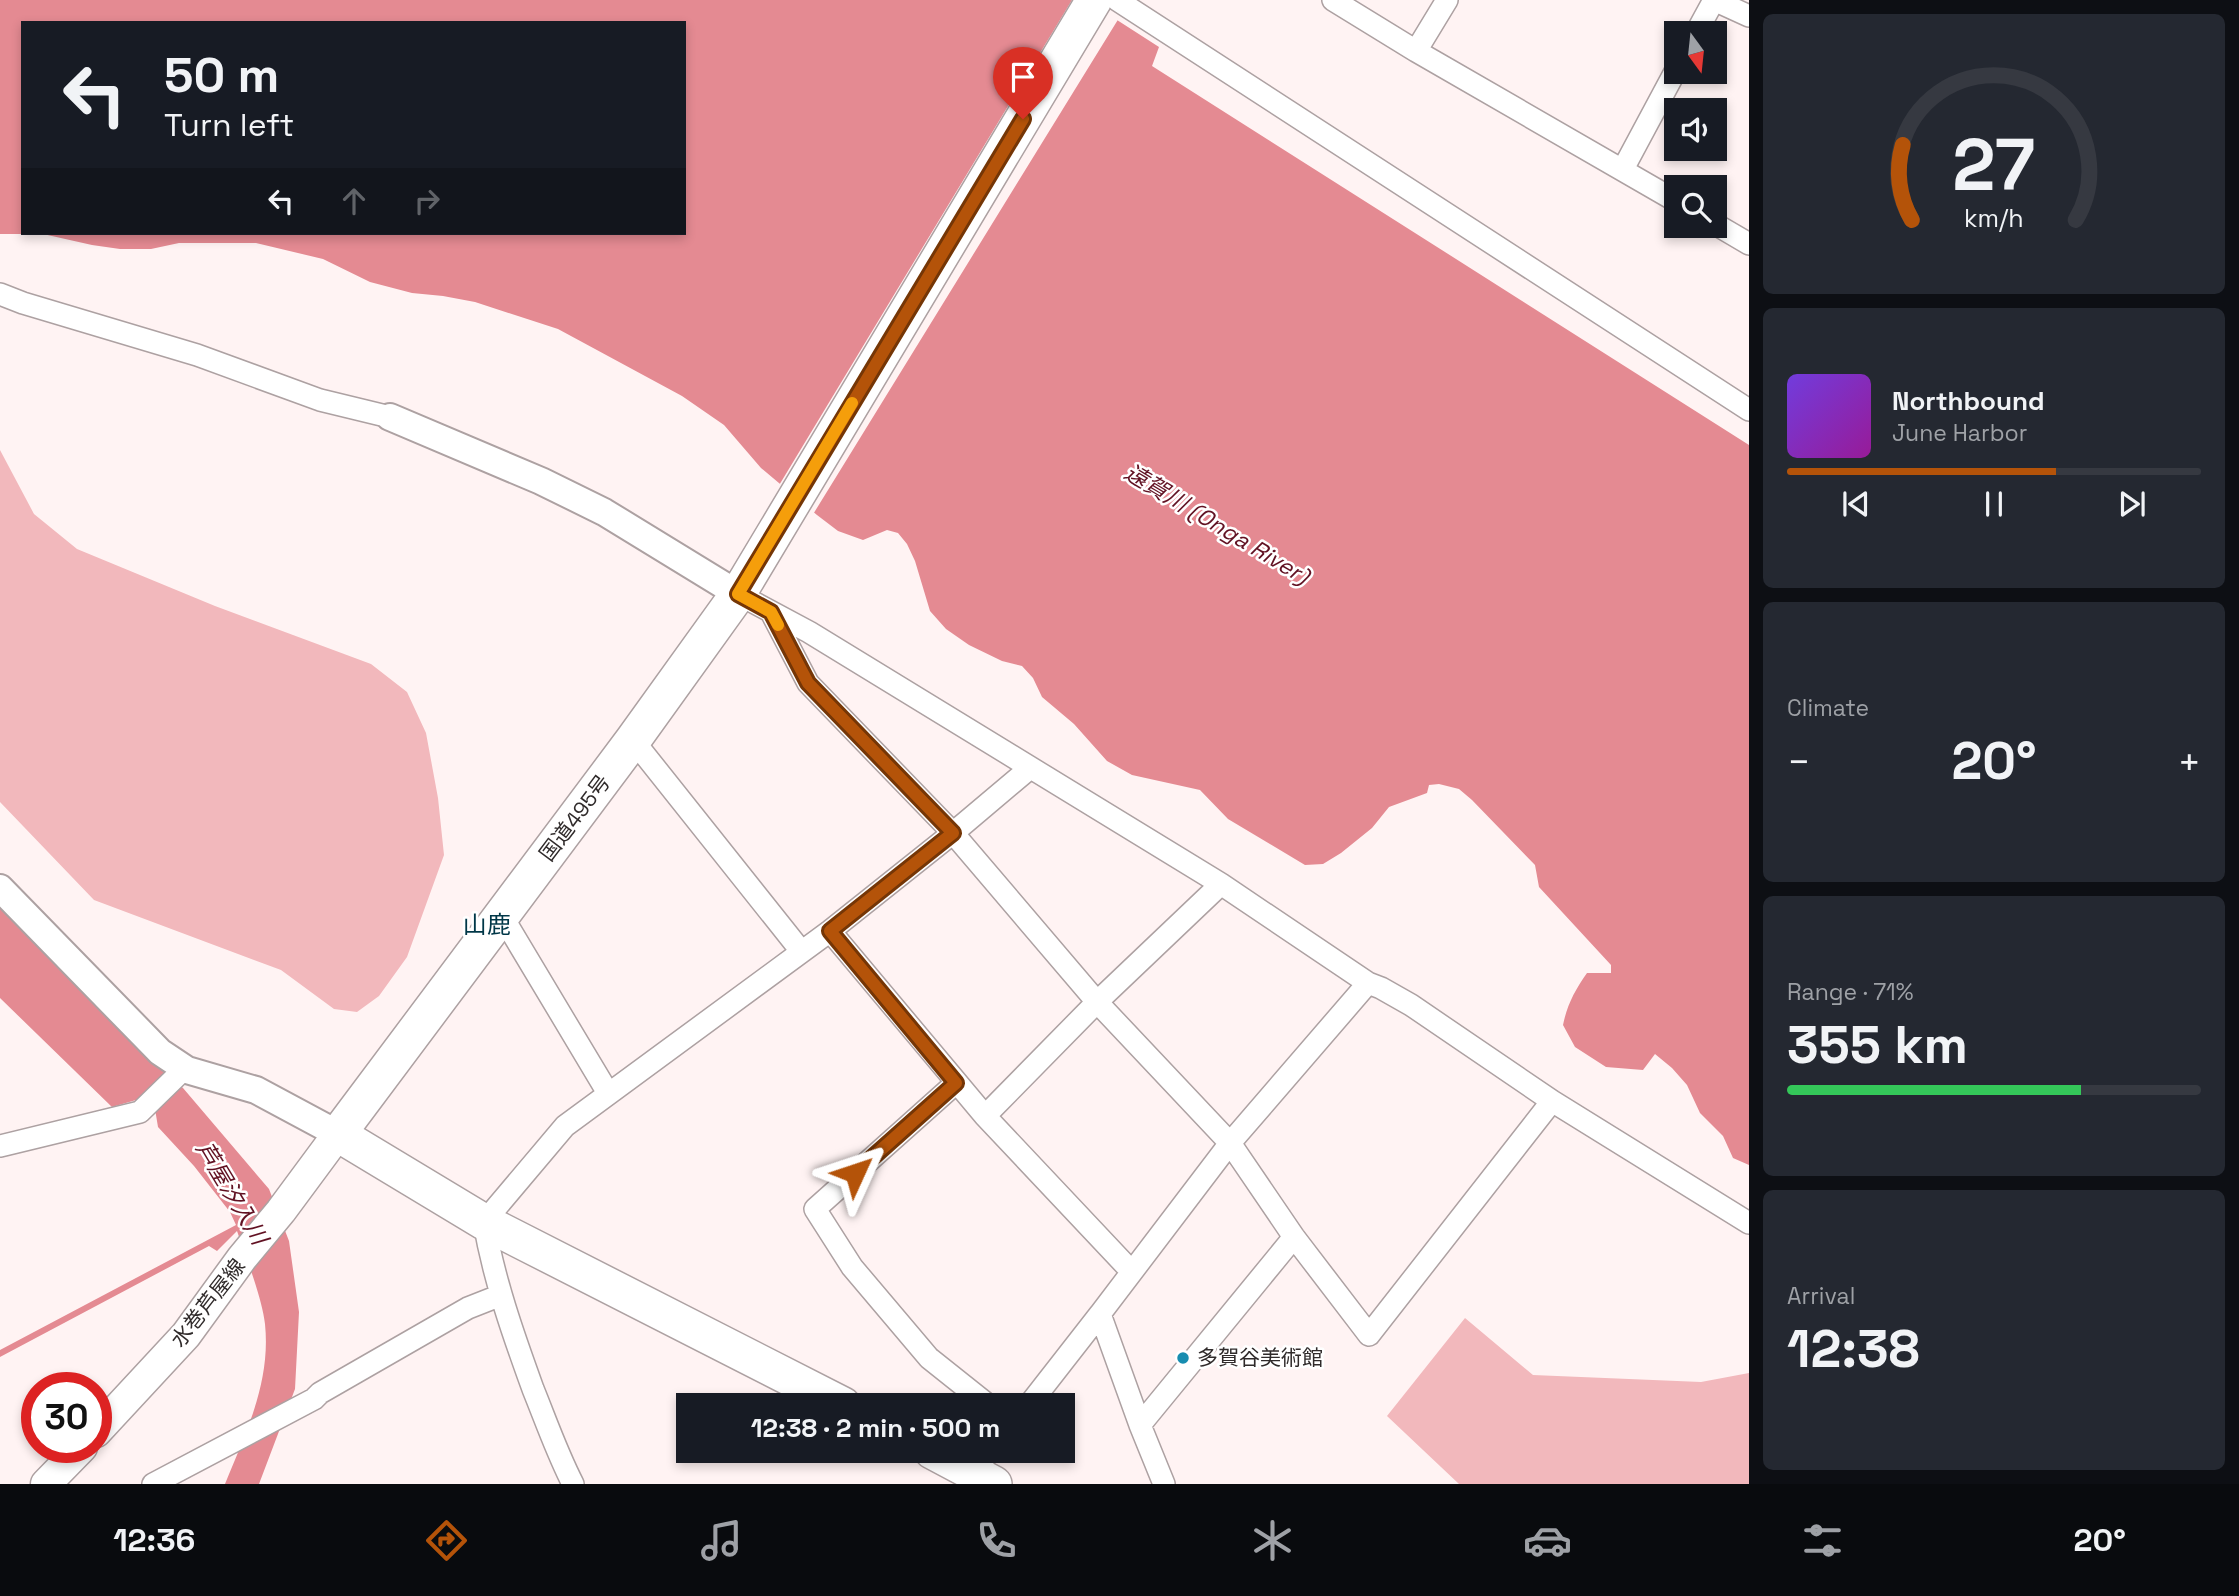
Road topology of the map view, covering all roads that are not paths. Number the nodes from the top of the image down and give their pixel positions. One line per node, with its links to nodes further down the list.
1 (1094, 0): 17 (highway, 国道495号)
2 (1117, 0): 15 (street)
3 (1333, 0): 8 (street)
4 (1447, 0): 8 (street)
5 (1714, 0): 6 (street); 7 (street)
6 (1749, 16)
7 (1703, 21)
8 (1416, 51): 10 (street)
9 (1669, 84): 10 (street)
10 (1623, 169): 11 (street)
11 (1664, 194)
12 (1727, 231): 13 (street)
13 (1749, 244)
14 (0, 294): 16 (street)
15 (1749, 410)
16 (390, 417): 17 (street)
17 (738, 594): 18 (street); 19 (highway, 国道495号)
18 (771, 612): 20 (street); 21 (street)
19 (633, 740): 24 (highway, 国道495号); 26 (street)
20 (1030, 768): 21 (street); 22 (street)
21 (953, 833): 25 (street); 28 (street)
22 (1221, 884): 27 (street); 28 (street)
23 (0, 888): 29 (street)
24 (502, 916): 31 (street); 34 (highway, 国道495号)
25 (830, 931): 26 (street); 30 (street)
26 (801, 951): 31 (street)
27 (1368, 983): 32 (street); 35 (street)
28 (1097, 1002): 33 (street); 35 (street)
29 (184, 1071): 34 (street); 36 (street)
30 (956, 1083): 33 (street); 44 (street)
31 (608, 1093): 37 (street)
32 (1552, 1101): 38 (street); 39 (street)
33 (985, 1116): 40 (street)
34 (338, 1134): 37 (highway); 46 (main road, 水巻芦屋線)
35 (1230, 1143): 39 (street); 40 (street)
36 (0, 1146)
37 (484, 1222): 41 (street); 43 (highway)
38 (1749, 1223)
39 (1294, 1237): 47 (street)
40 (1132, 1272): 42 (street)
41 (501, 1295): 52 (street); 53 (street)
42 (1100, 1314): 45 (street); 47 (street)
43 (819, 1393)
44 (973, 1393)
45 (1038, 1393)
46 (112, 1415)
47 (1140, 1425): 54 (street)
48 (66, 1463): 51 (main road)
49 (958, 1463): 50 (highway)
50 (980, 1473)
51 (46, 1484)
52 (153, 1484)
53 (573, 1484)
54 (1164, 1484)

